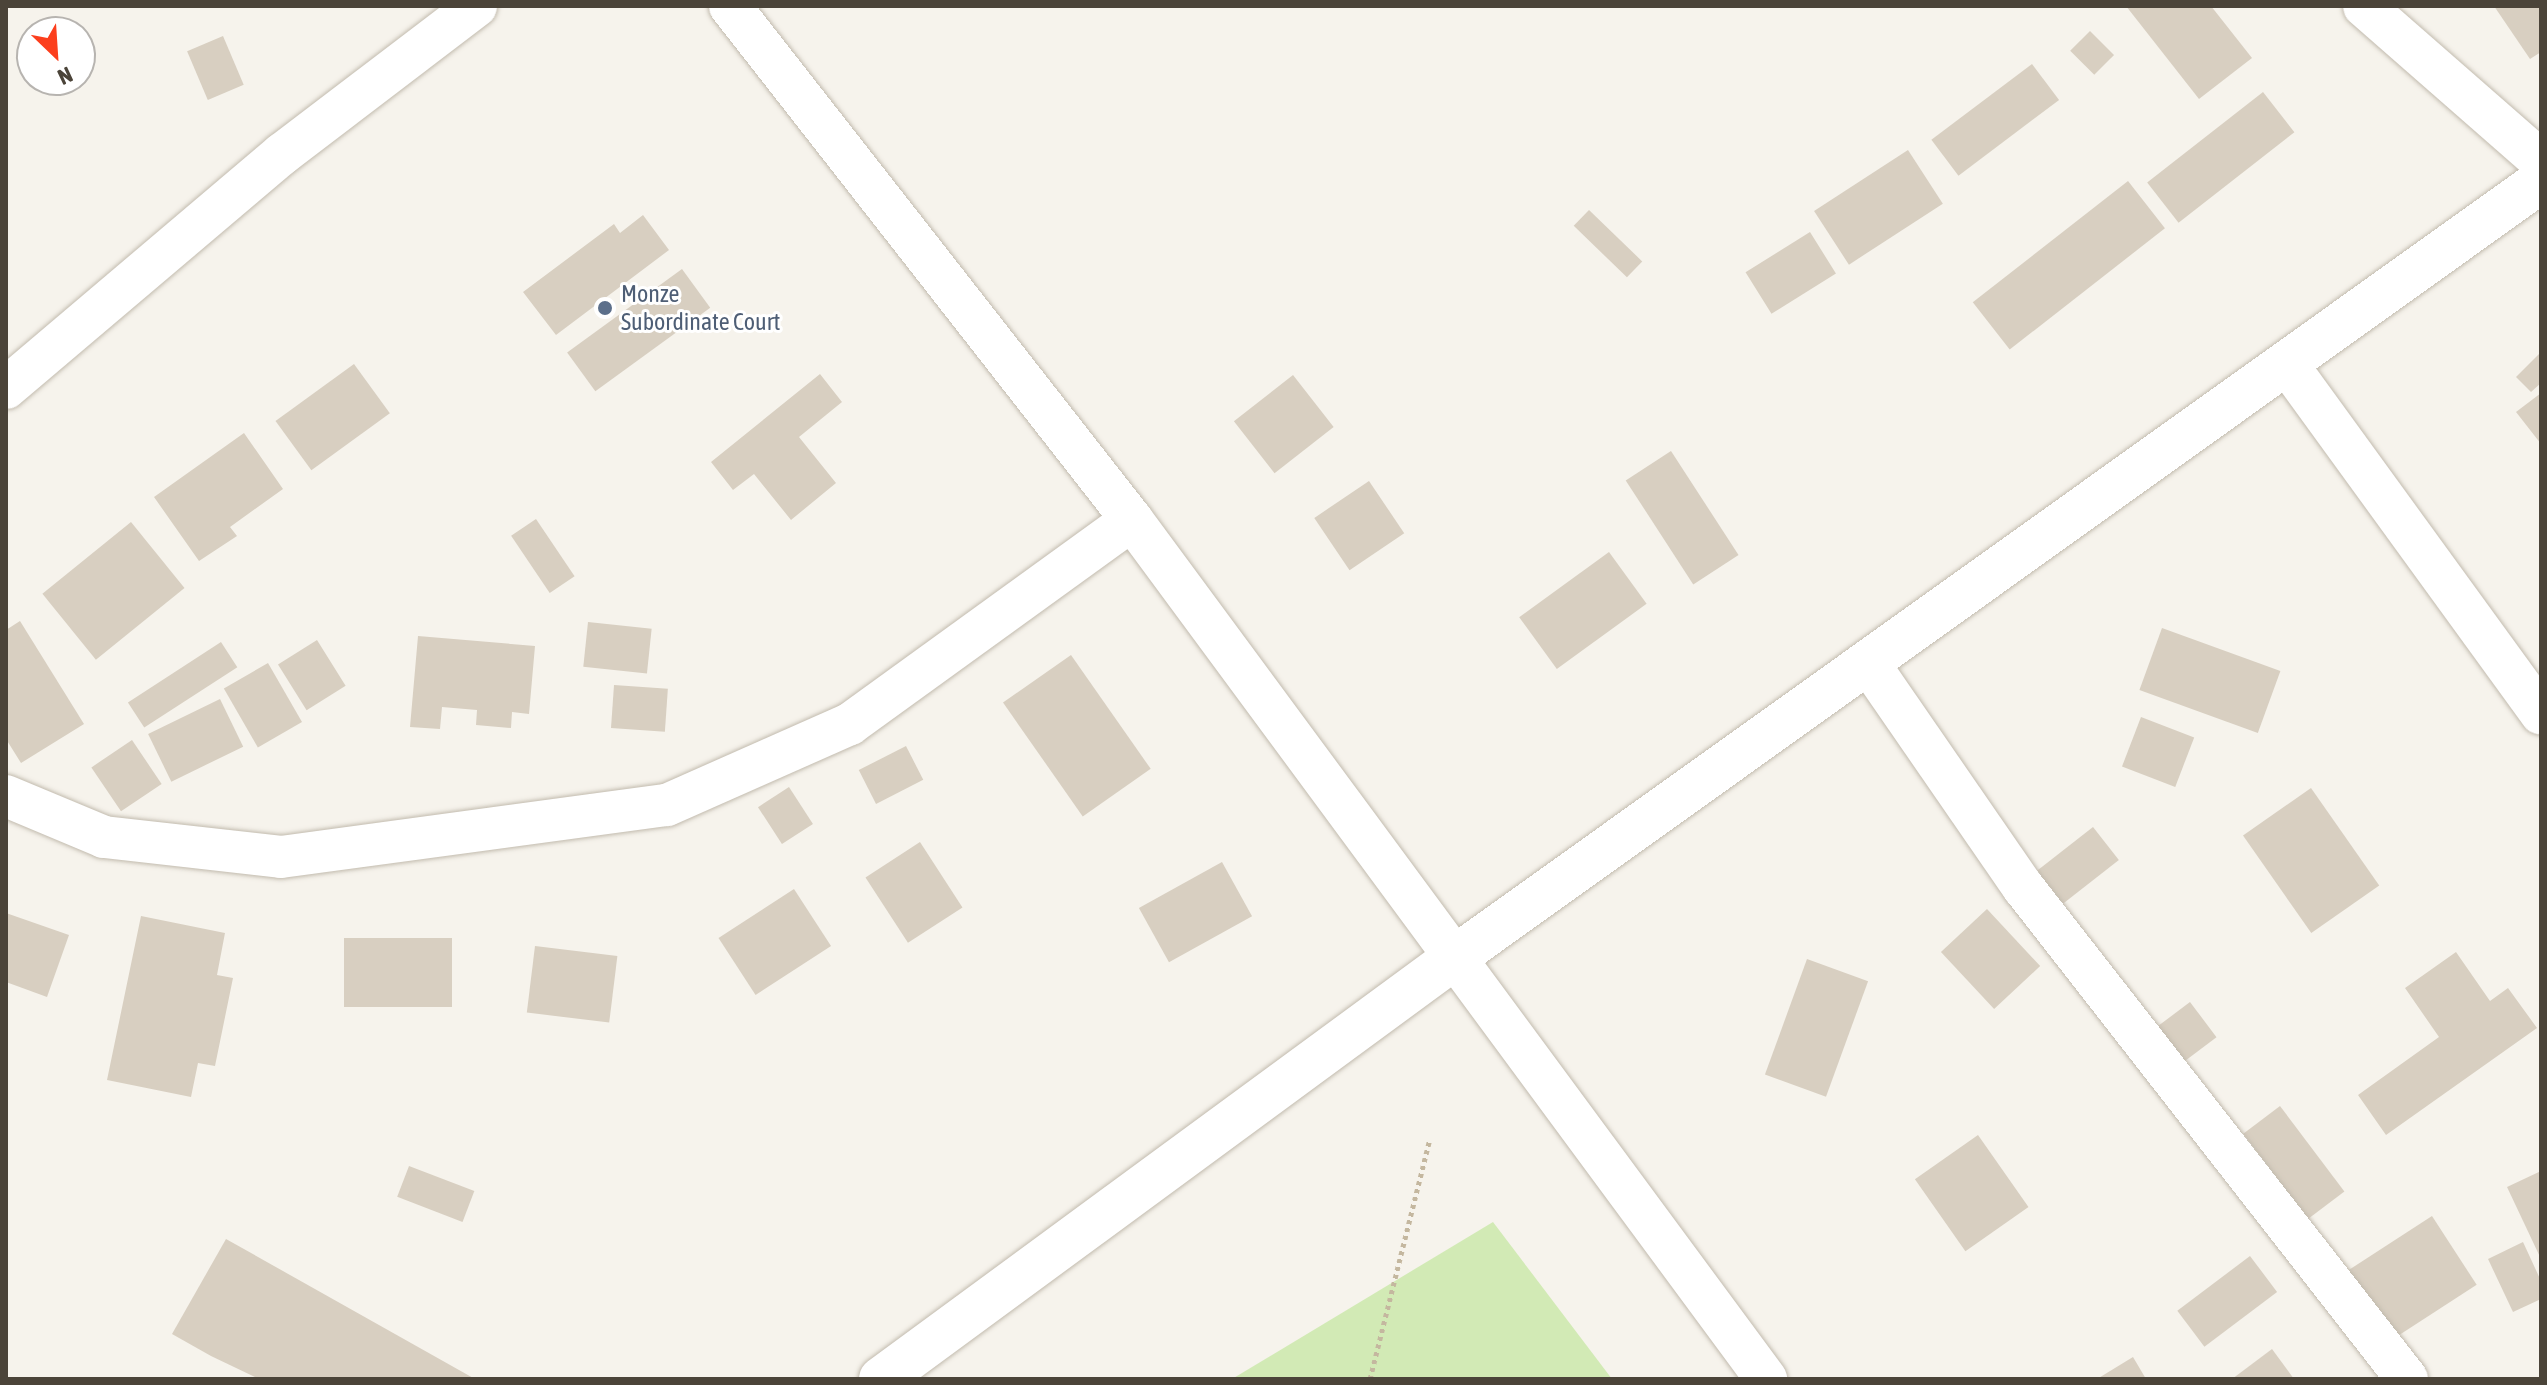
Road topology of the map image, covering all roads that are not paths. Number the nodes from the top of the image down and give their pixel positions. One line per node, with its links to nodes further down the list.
1 (476, 6): 7 (street)
2 (730, 6): 8 (street)
3 (2364, 6): 4 (street)
4 (2541, 161)
5 (2541, 181): 6 (street)
6 (2287, 364): 9 (street); 10 (street)
7 (6, 388)
8 (1132, 520): 11 (street); 12 (street)
9 (1869, 664): 12 (street); 15 (street)
10 (2541, 713)
11 (6, 796)
12 (1454, 958): 13 (street); 14 (street)
13 (881, 1379)
14 (1766, 1379)
15 (2407, 1379)

